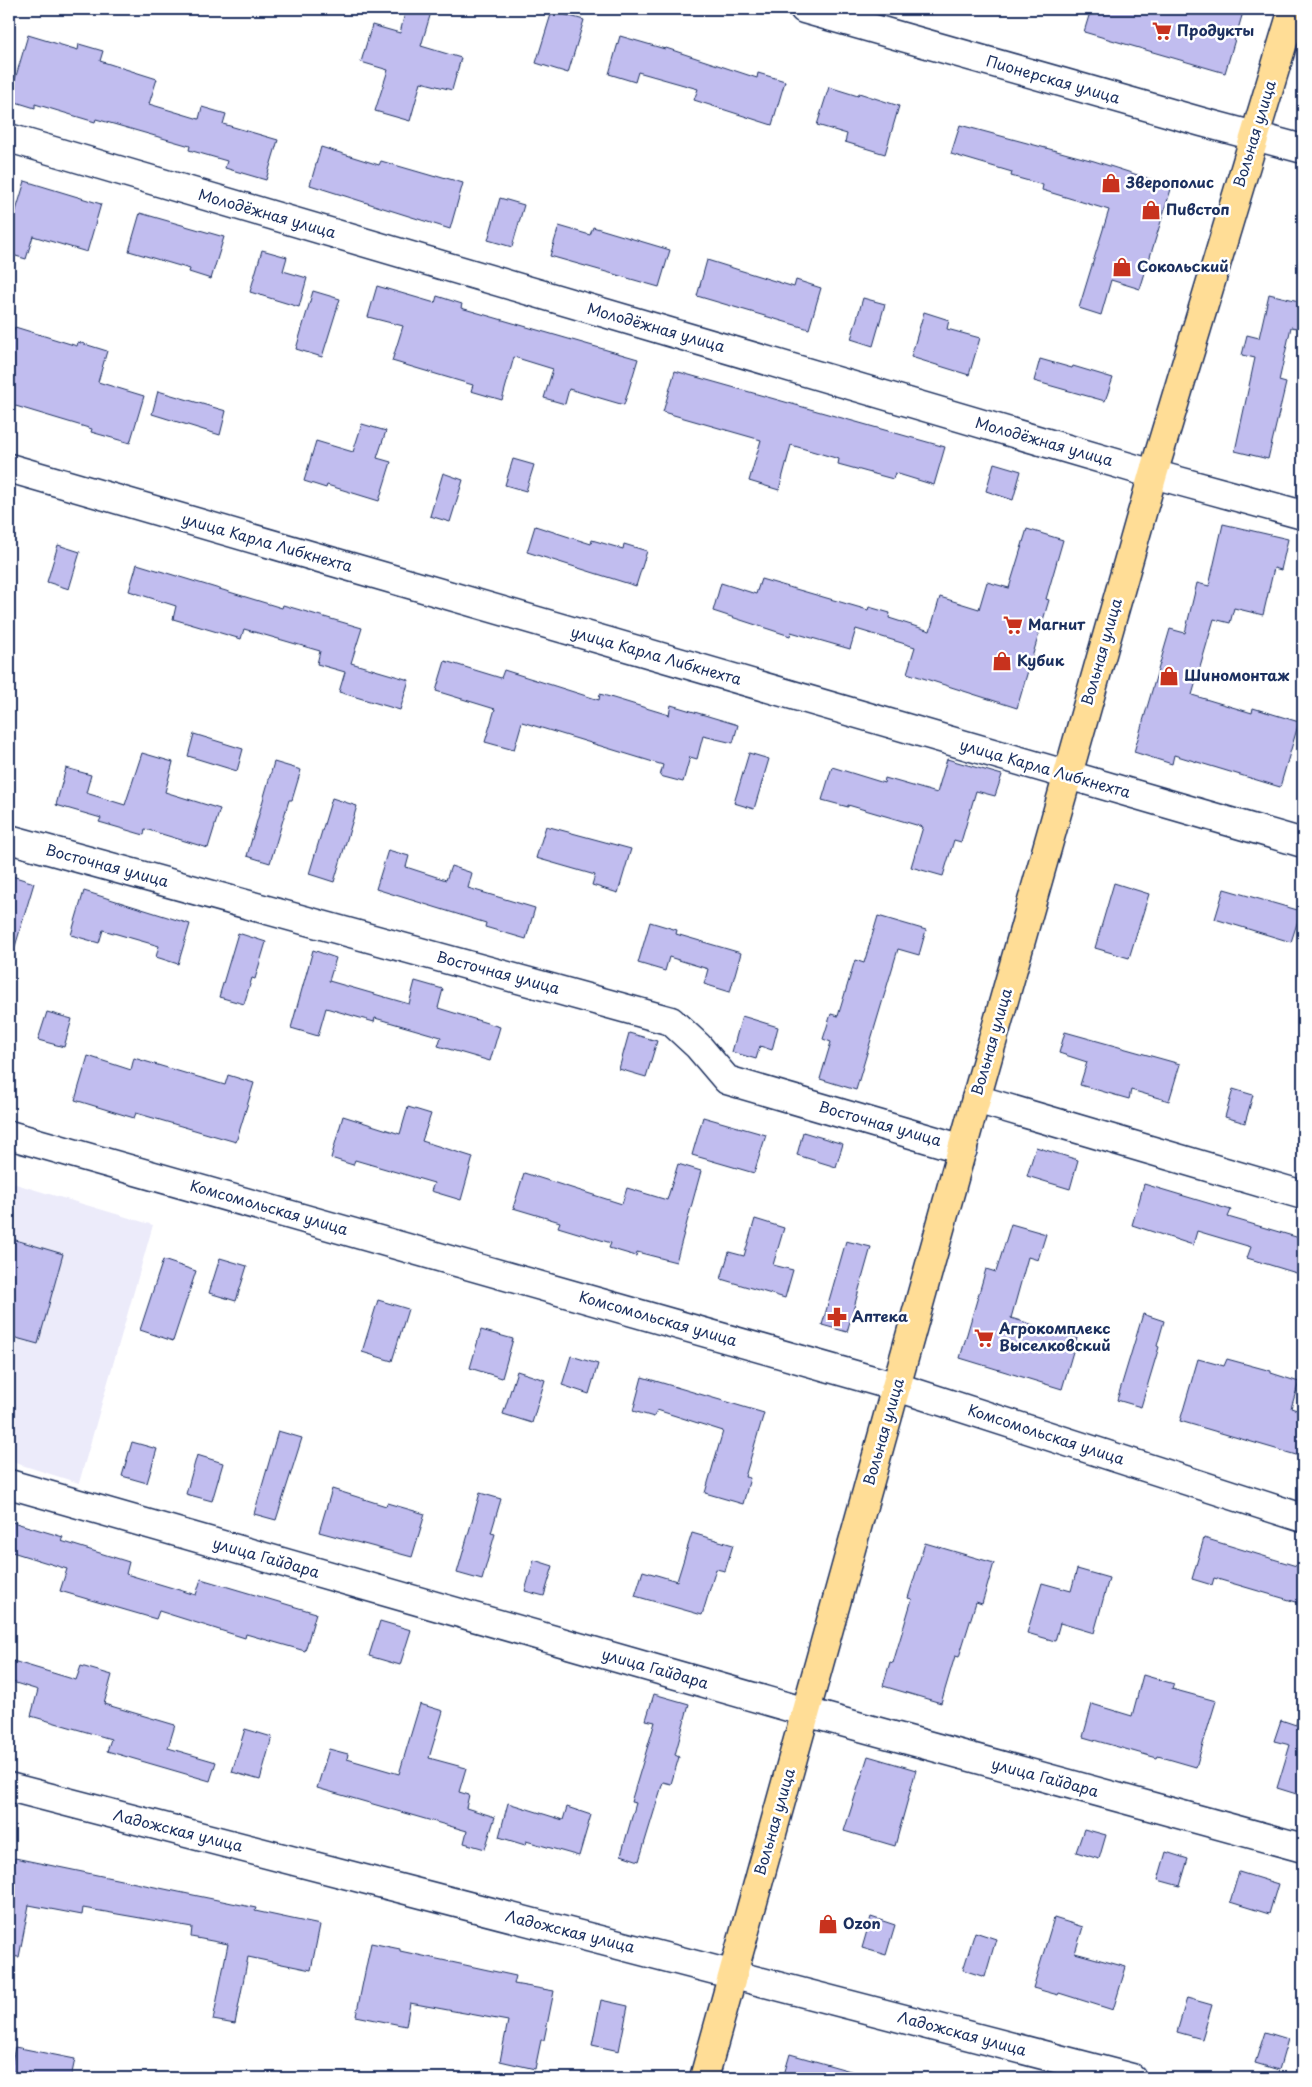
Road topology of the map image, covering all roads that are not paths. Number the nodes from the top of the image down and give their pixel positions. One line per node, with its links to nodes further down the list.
1 (804, 9): 3 (street, Пионерская улица)
2 (1292, 9): 3 (main road, Вольная улица)
3 (1255, 136): 5 (street, Пионерская улица); 7 (main road, Вольная улица)
4 (9, 138): 7 (street, Молодёжная улица)
5 (1303, 149)
6 (9, 468): 9 (street, улица Карла Либкнехта)
7 (1153, 474): 8 (street, Молодёжная улица); 9 (main road, Вольная улица)
8 (1303, 515)
9 (1068, 775): 11 (street, улица Карла Либкнехта); 12 (main road, Вольная улица)
10 (9, 839): 14 (street, Восточная улица)
11 (1303, 843)
12 (976, 1099): 14 (main road, Вольная улица); 15 (street)
13 (9, 1135): 16 (street, Комсомольская улица)
14 (963, 1149): 16 (main road, Вольная улица)
15 (1303, 1195)
16 (897, 1387): 18 (street, Комсомольская улица); 19 (main road, Вольная улица)
17 (9, 1484): 19 (street, улица Гайдара)
18 (1303, 1518)
19 (806, 1712): 21 (street, улица Гайдара); 22 (main road, Вольная улица)
20 (9, 1787): 22 (street, Ладожская улица)
21 (1303, 1848)
22 (732, 1974): 23 (main road, Вольная улица); 24 (street, Ладожская улица)
23 (704, 2078)
24 (1132, 2078)

